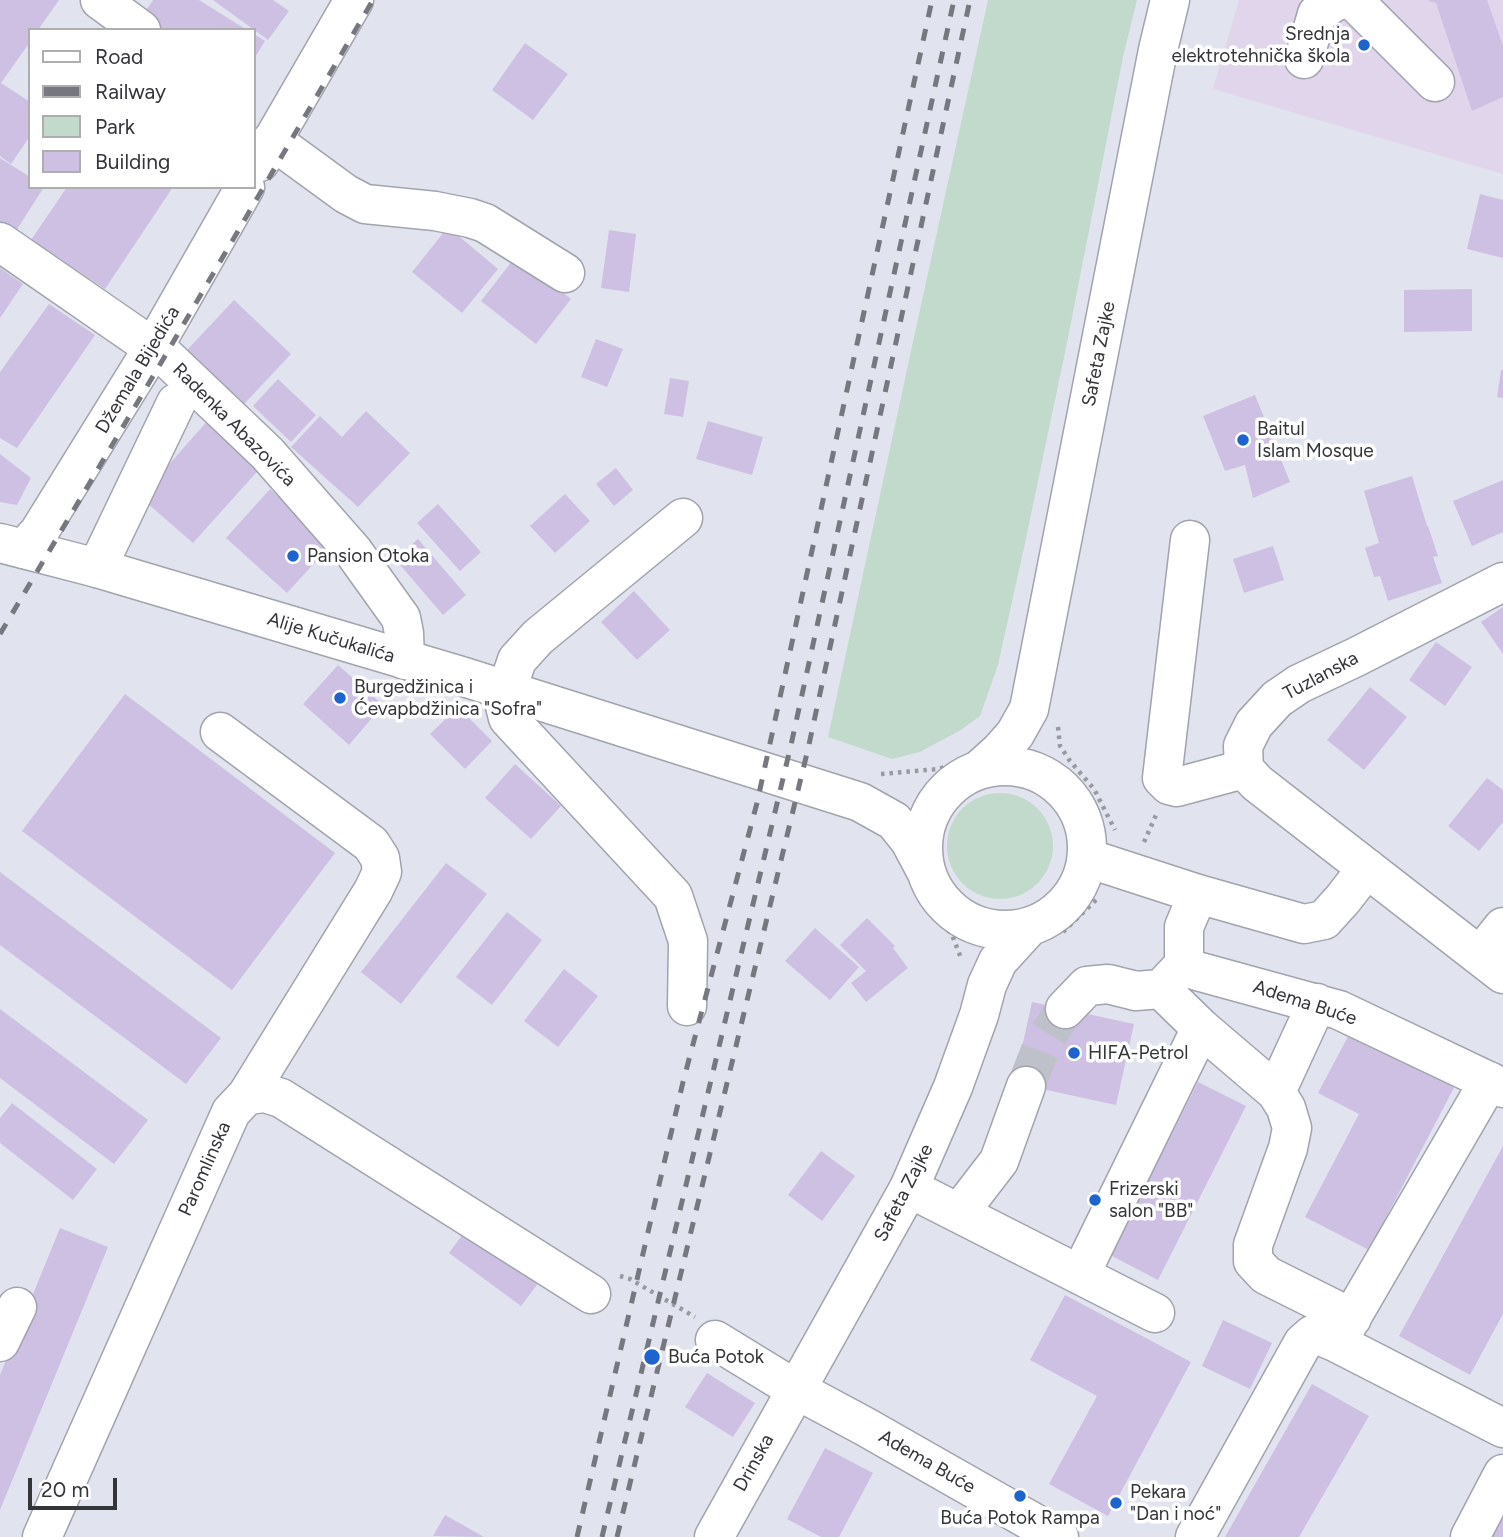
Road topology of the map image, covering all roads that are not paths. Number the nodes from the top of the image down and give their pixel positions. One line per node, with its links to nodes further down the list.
1 (100, 0): 6 (street)
2 (354, 0): 9 (street)
3 (1170, 0): 22 (street, Safeta Zajke)
4 (1341, 0): 7 (street)
5 (1353, 0): 8 (street)
6 (138, 28)
7 (1304, 59)
8 (1435, 82)
9 (263, 156): 12 (street)
10 (244, 189): 13 (street, Džemala Bijedića)
11 (0, 243): 13 (street, Radenka Abazovića)
12 (565, 273)
13 (153, 348): 17 (street, Džemala Bijedića); 20 (street, Radenka Abazovića)
14 (176, 403): 18 (street)
15 (684, 518): 21 (street)
16 (1190, 540): 24 (street)
17 (12, 546): 18 (street, Alije Kučukalića)
18 (97, 568): 20 (street, Alije Kučukalića)
19 (1503, 582): 24 (street, Tuzlanska)
20 (405, 660): 21 (street, Alije Kučukalića)
21 (507, 690): 27 (street, Alije Kučukalića); 38 (street)
22 (1029, 709): 25 (street, Safeta Zajke); 26 (street, Safeta Zajke)
23 (220, 732): 44 (street, Paromlinska)
24 (1244, 769): 29 (street)
25 (962, 772): 26 (street); 27 (street, Alije Kučukalića); 30 (street)
26 (1058, 784): 28 (street)
27 (865, 789): 30 (street, Alije Kučukalića)
28 (1087, 858): 31 (street); 33 (street)
29 (1367, 868): 31 (street); 34 (street)
30 (926, 871): 32 (street)
31 (1198, 894): 35 (street)
32 (956, 913): 33 (street); 36 (street)
33 (1029, 927): 36 (street, Safeta Zajke)
34 (1495, 952)
35 (1172, 977): 37 (street, Adema Buće); 39 (street, Adema Buće); 40 (street)
36 (987, 985): 45 (street, Safeta Zajke)
37 (1317, 1003): 41 (street, Adema Buće); 43 (street)
38 (687, 1006)
39 (1065, 1009)
40 (1201, 1028): 43 (street); 47 (street)
41 (1496, 1085): 51 (street, Adema Buće)
42 (1026, 1086): 46 (street)
43 (1276, 1092): 51 (street)
44 (247, 1095): 48 (street); 57 (street, Paromlinska)
45 (909, 1188): 46 (street); 54 (street, Safeta Zajke)
46 (959, 1213): 47 (street)
47 (1080, 1275): 50 (street)
48 (591, 1294)
49 (18, 1307): 53 (street)
50 (1155, 1313)
51 (1344, 1331): 55 (street); 60 (street)
52 (715, 1340): 54 (street, Adema Buće)
53 (0, 1342)
54 (795, 1390): 58 (street, Drinska); 59 (street, Adema Buće)
55 (1503, 1428)
56 (1503, 1474): 61 (street)
57 (42, 1537)
58 (714, 1537)
59 (1059, 1537)
60 (1195, 1537)
61 (1470, 1537)

